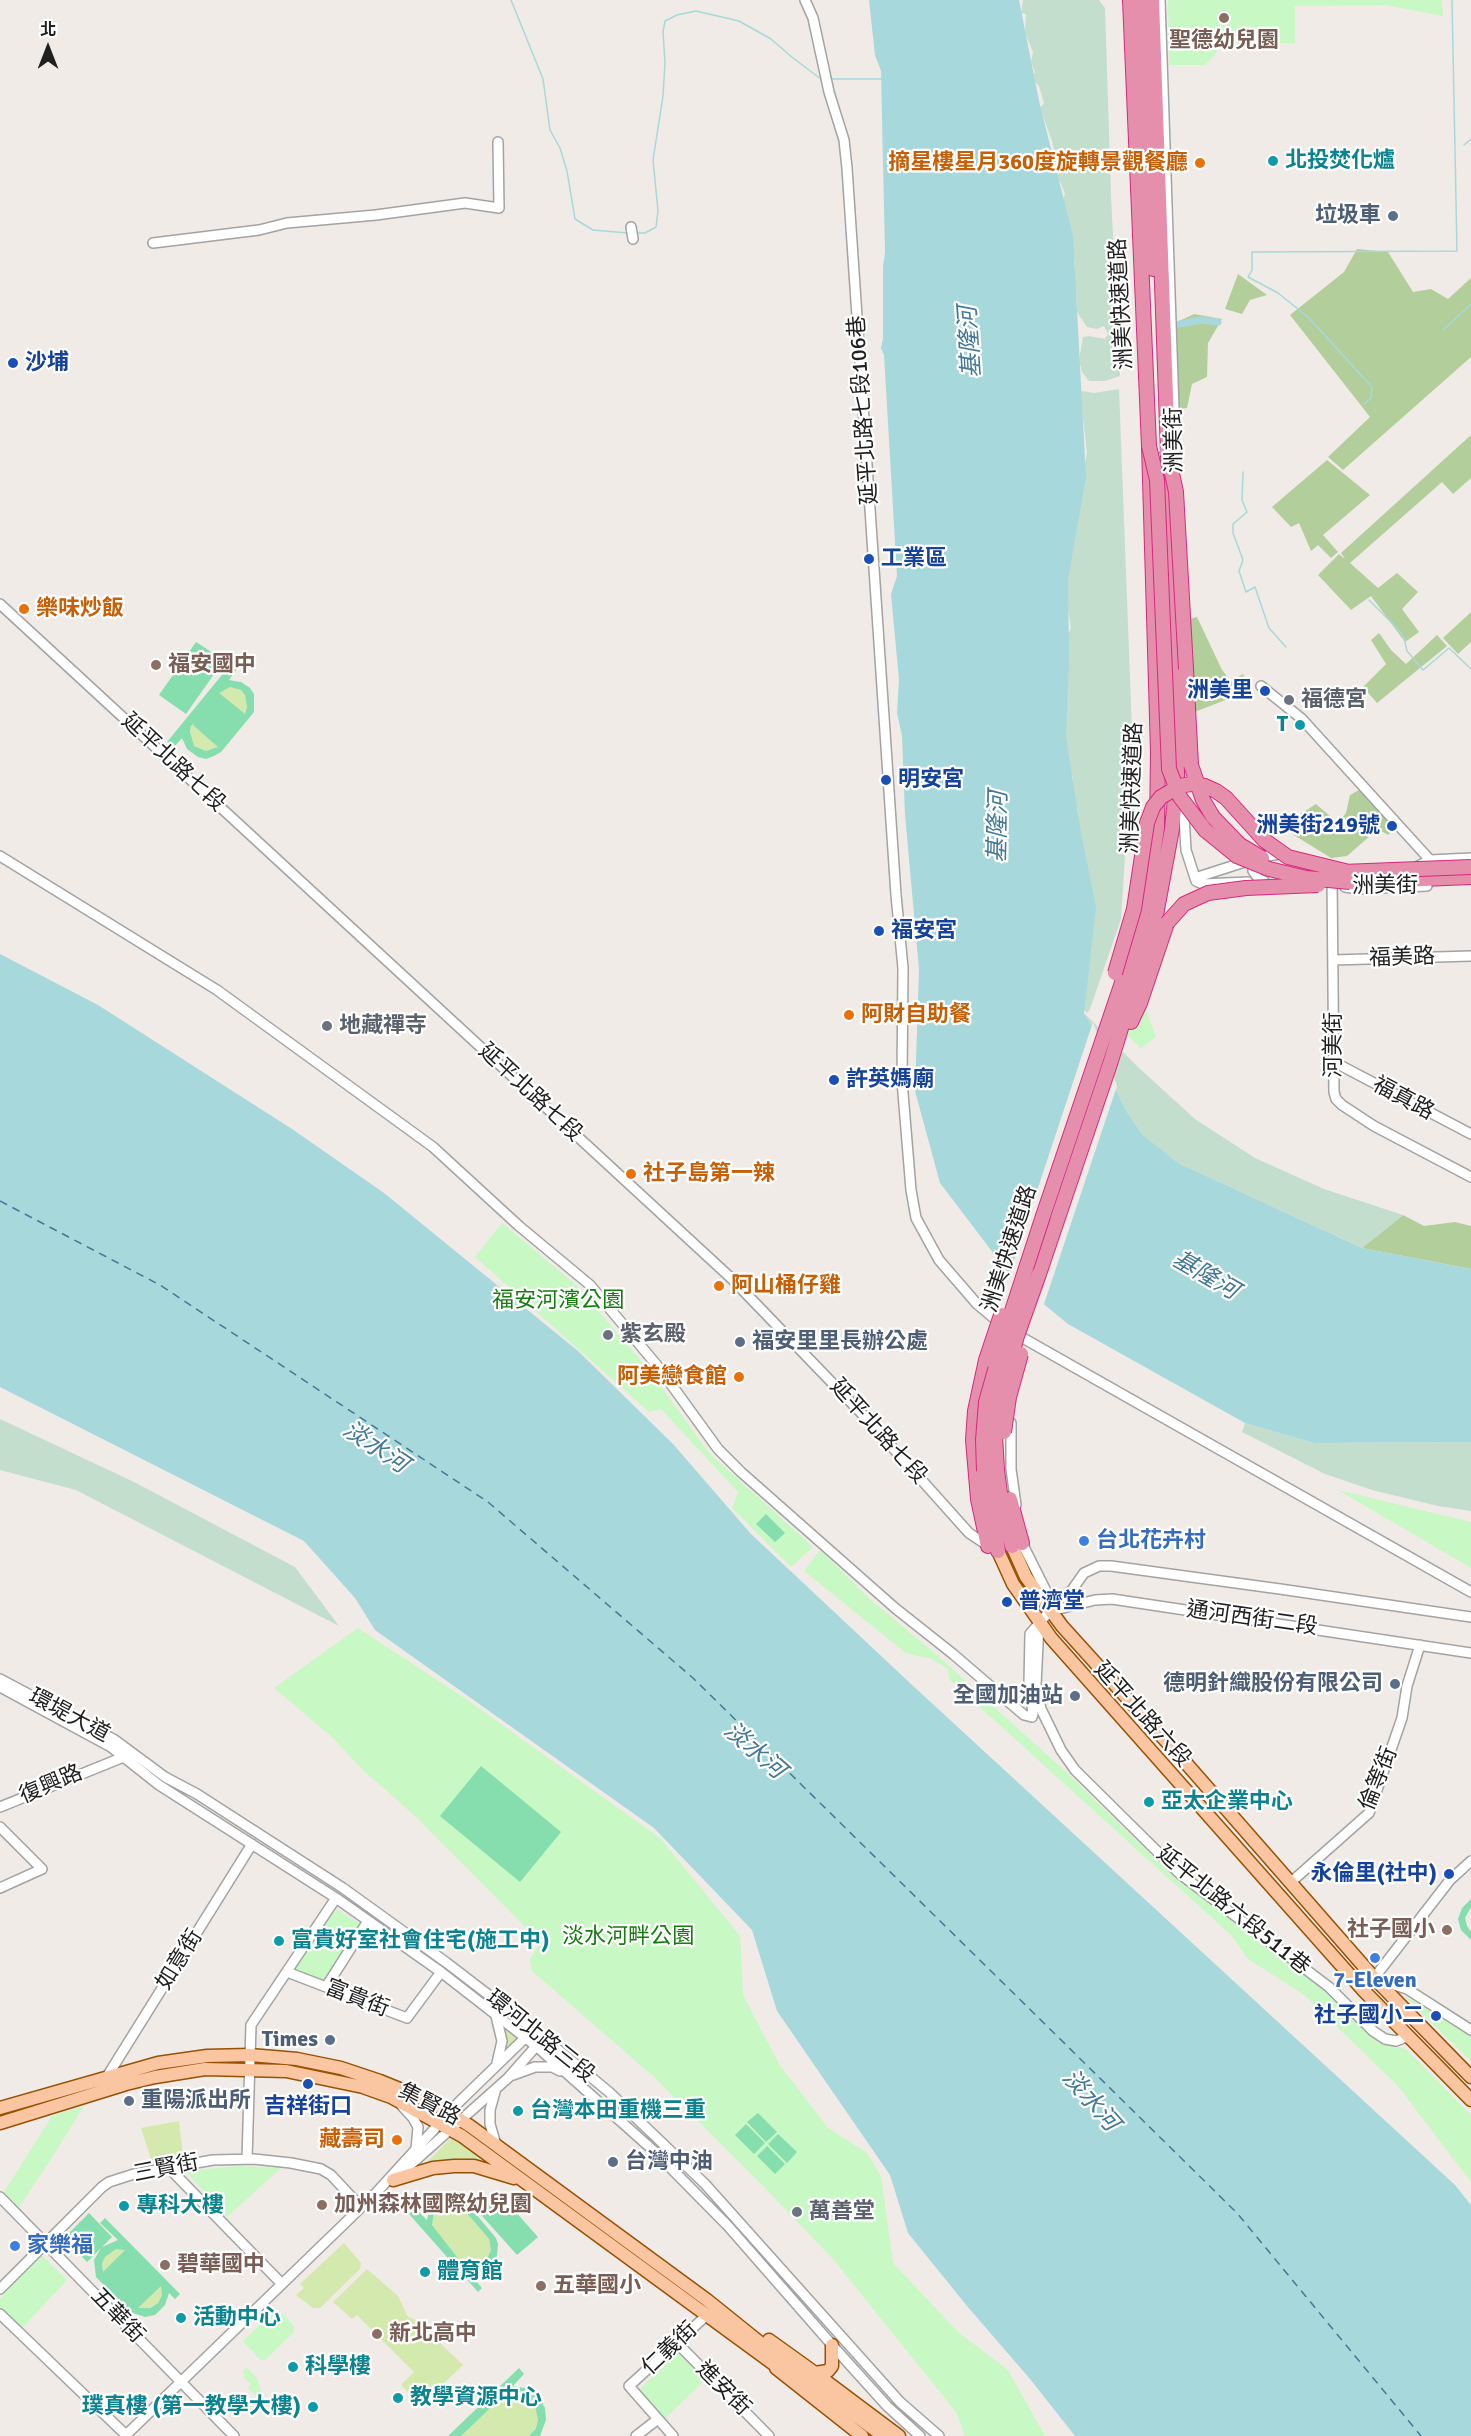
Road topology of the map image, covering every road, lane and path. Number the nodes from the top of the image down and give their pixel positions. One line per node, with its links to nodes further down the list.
1 (807, 0): 34 (street, 延平北路七段106巷)
2 (1130, 0): 9 (highway, 洲美快速道路)
3 (1141, 0): 8 (highway)
4 (1152, 0): 10 (highway, 洲美快速道路)
5 (1160, 0): 23 (street, 洲美街)
6 (498, 142): 7 (street)
7 (153, 243)
8 (1150, 245): 9 (highway); 10 (highway)
9 (1145, 334): 11 (highway, 洲美快速道路)
10 (1164, 361): 12 (highway, 洲美快速道路)
11 (1149, 446): 21 (highway, bridge); 31 (highway, 洲美快速道路, bridge)
12 (1167, 450): 21 (highway, bridge); 30 (highway, 洲美快速道路, bridge)
13 (0, 604): 37 (street, 延平北路七段)
14 (1261, 686): 18 (street, 洲美街)
15 (0, 856): 41 (street)
16 (1257, 858): 20 (street, 洲美街); 23 (street, 洲美街); 24 (street)
17 (1471, 858): 18 (street, 洲美街)
18 (1430, 860): 20 (street, 洲美街)
19 (1471, 867): 21 (highway, bridge)
20 (1332, 870): 25 (street, 河美街)
21 (1350, 877): 22 (highway); 30 (highway, bridge); 31 (highway, bridge)
22 (1471, 877)
23 (1195, 879): 24 (street, 洲美街)
24 (1264, 881): 25 (street, 洲美街)
25 (1332, 883): 26 (street, 洲美街); 28 (street, 河美街)
26 (1471, 884)
27 (1471, 956): 28 (street, 福美路)
28 (1333, 960): 29 (street, 河美街)
29 (1334, 1062): 32 (street, 福真路); 33 (street, 河美街)
30 (1110, 1065): 36 (highway, 洲美快速道路, bridge)
31 (1084, 1093): 36 (highway, 洲美快速道路, bridge)
32 (1471, 1134)
33 (1471, 1177)
34 (992, 1319): 35 (street, 延平北路七段106巷); 37 (street)
35 (1029, 1343): 37 (street); 38 (street, 延平北路七段106巷)
36 (990, 1471): 37 (highway, 洲美快速道路); 37 (highway)
37 (1005, 1546): 39 (main road, 延平北路七段); 41 (main road, 延平北路七段)
38 (1471, 1592)
39 (1051, 1611): 40 (street); 41 (street); 42 (street, 通河西街二段); 54 (main road, 延平北路六段)
40 (1471, 1617)
41 (1039, 1624): 62 (main road, 延平北路六段); 66 (street, 延平北路六段511巷)
42 (1420, 1645): 43 (street, 通河西街二段); 54 (street, 倫等街)
43 (1471, 1653)
44 (0, 1679): 46 (street, 環堤大道)
45 (0, 1688): 47 (street, 環堤大道)
46 (136, 1755): 47 (street, 復興路); 49 (street, 環河北路三段)
47 (121, 1756): 48 (street, 復興路); 50 (street, 環河北路三段)
48 (0, 1807)
49 (228, 1814): 50 (street); 64 (street, 環河北路三段)
50 (222, 1825): 52 (street, 環河北路三段)
51 (0, 1827): 55 (street)
52 (252, 1844): 56 (street, 環河北路三段); 74 (street, 如意街)
53 (1471, 1861): 60 (street)
54 (1290, 1883): 60 (main road, 延平北路六段)
55 (0, 1888)
56 (336, 1898): 57 (street, 環河北路三段); 58 (street)
57 (368, 1921): 59 (street, 環河北路三段); 61 (street)
58 (287, 1972): 61 (street, 富貴街); 70 (street)
59 (441, 1972): 61 (street, 富貴街); 63 (street, 環河北路三段)
60 (1375, 1980): 62 (street); 65 (street); 76 (main road)
61 (326, 1987)
62 (1364, 1991): 66 (main road); 77 (main road)
63 (496, 2016): 67 (street, 環河北路三段); 72 (street)
64 (533, 2029): 67 (street); 68 (street, 環河北路三段)
65 (1471, 2030)
66 (1409, 2036): 80 (main road)
67 (525, 2038): 69 (street, 環河北路三段); 72 (street)
68 (543, 2038): 69 (street); 121 (street, 環河北路三段)
69 (536, 2046): 73 (street, 環河北路三段); 75 (street)
70 (250, 2055): 71 (street); 74 (main road, 集賢路); 82 (main road, 集賢路)
71 (249, 2068): 79 (main road, 集賢路); 83 (main road, 集賢路); 90 (street)
72 (496, 2068): 82 (street)
73 (565, 2072): 75 (street); 104 (street, 環河北路三段)
74 (108, 2075): 81 (main road, 集賢路)
75 (508, 2078): 78 (street)
76 (1471, 2078)
77 (1471, 2085)
78 (495, 2090): 84 (street); 88 (street)
79 (391, 2097): 86 (main road, 集賢路); 89 (street)
80 (1471, 2100)
81 (0, 2108)
82 (450, 2112): 84 (main road, 集賢路); 86 (street)
83 (20, 2116): 85 (main road, 集賢路); 87 (main road)
84 (462, 2120): 86 (street); 88 (main road, 集賢路)
85 (0, 2123)
86 (446, 2126): 89 (street); 92 (street); 93 (main road, 集賢路)
87 (0, 2131)
88 (496, 2145): 100 (main road, 集賢路)
89 (416, 2149): 94 (street)
90 (247, 2158): 91 (street, 三賢街); 96 (street, 三賢街)
91 (168, 2167): 97 (street, 三賢街); 98 (street)
92 (393, 2180): 93 (main road); 94 (street)
93 (529, 2184): 102 (main road, 集賢路)
94 (375, 2194): 96 (street)
95 (0, 2197): 97 (street, 五華街)
96 (361, 2207): 98 (street)
97 (47, 2244): 99 (street, 三賢街); 108 (street, 五華街)
98 (282, 2284): 108 (street)
99 (0, 2289)
100 (708, 2300): 106 (main road, 集賢路); 107 (main road)
101 (0, 2314): 111 (street)
102 (707, 2315): 103 (street, 仁義街); 105 (main road, 集賢路)
103 (677, 2343): 110 (street, 仁義街); 115 (street, 進安街)
104 (832, 2345): 107 (main road); 120 (street, 環河北路三段)
105 (759, 2353): 106 (main road, 集賢路); 116 (main road, 集賢路)
106 (786, 2369): 109 (main road)
107 (815, 2373): 119 (main road)
108 (182, 2382): 111 (street); 112 (street, 五華街)
109 (841, 2409): 117 (main road); 118 (main road)
110 (658, 2419): 113 (street); 114 (street, 仁義街)
111 (126, 2436)
112 (234, 2436)
113 (636, 2436)
114 (674, 2436)
115 (769, 2436)
116 (862, 2436)
117 (871, 2436)
118 (883, 2436)
119 (899, 2436)
120 (920, 2436)
121 (939, 2436)

